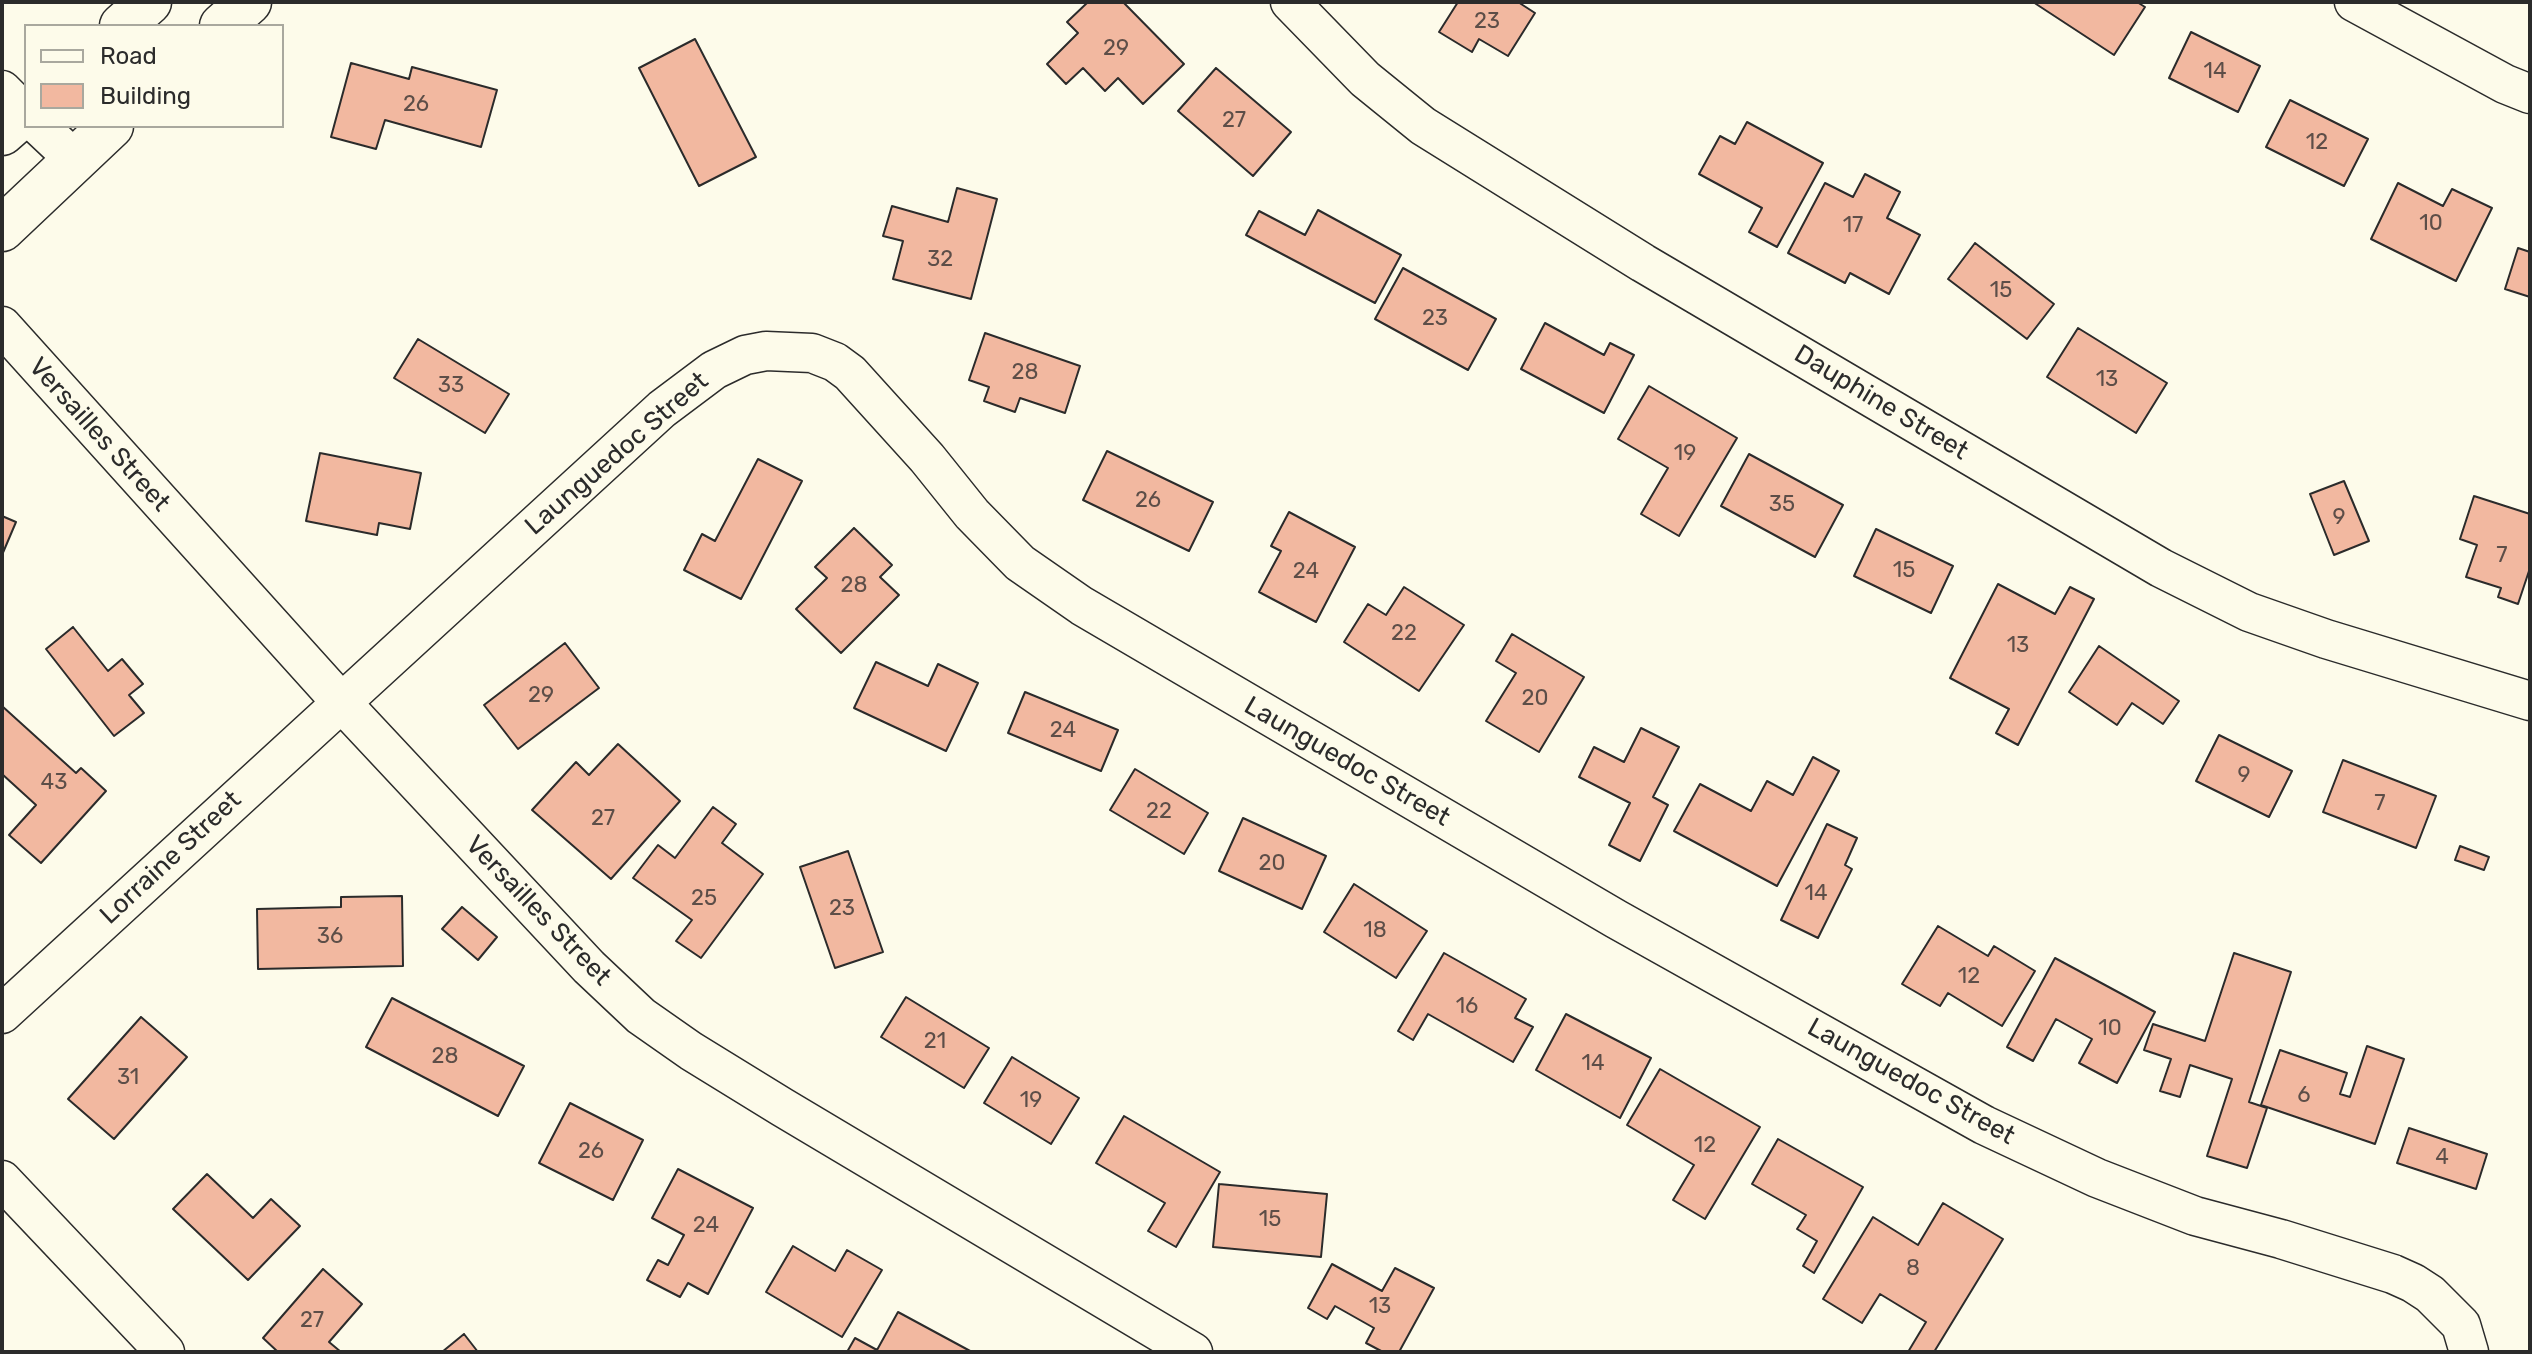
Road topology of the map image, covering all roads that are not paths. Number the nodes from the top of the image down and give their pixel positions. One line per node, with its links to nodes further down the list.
1 (149, 2): 5 (main road)
2 (249, 2): 6 (main road)
3 (1290, 2): 13 (street, Dauphine Street)
4 (2354, 2): 7 (street)
5 (124, 24)
6 (224, 24)
7 (2530, 94)
8 (37, 128): 10 (street)
9 (109, 128): 10 (main road)
10 (74, 159): 11 (main road)
11 (2, 229)
12 (2, 326): 14 (street, Versailles Street)
13 (2530, 701)
14 (341, 702): 15 (street, Lorraine Street); 18 (street, Versailles Street); 19 (street, Launguedoc Street)
15 (2, 1014)
16 (2, 1180): 17 (street)
17 (165, 1352)
18 (1193, 1352)
19 (2469, 1352)

